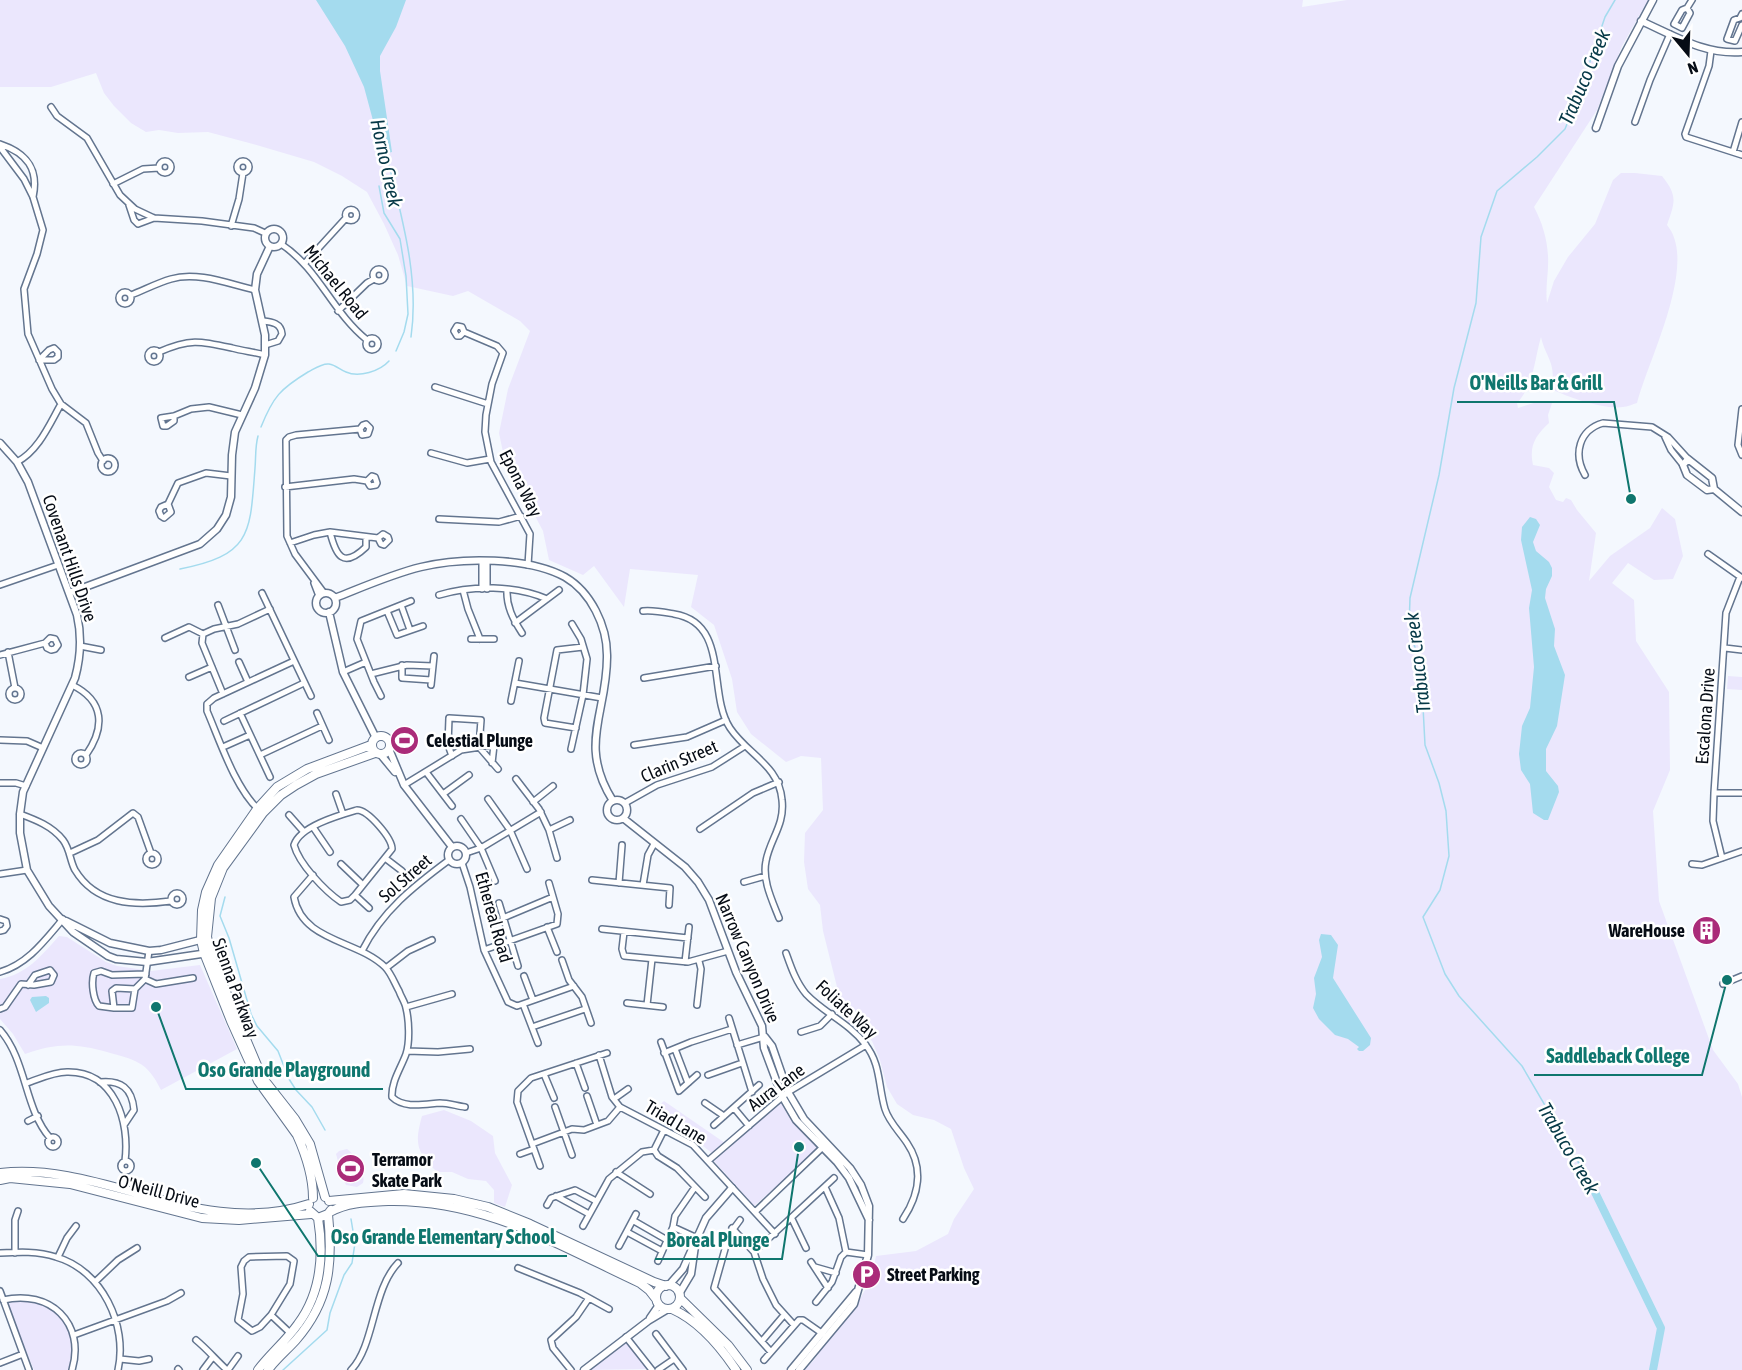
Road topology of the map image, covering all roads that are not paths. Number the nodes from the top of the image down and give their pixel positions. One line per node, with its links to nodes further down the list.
1 (1653, 0): 4 (street)
2 (1692, 0): 3 (street)
3 (1687, 8)
4 (1641, 21): 5 (street); 11 (street)
5 (1670, 34): 6 (street); 9 (street)
6 (1711, 51): 7 (street); 13 (street)
7 (1742, 51)
8 (51, 107): 17 (street)
9 (1635, 122)
10 (1742, 122): 13 (street)
11 (1596, 128)
12 (0, 146): 18 (street); 18 (street)
13 (1733, 152): 14 (street)
14 (1742, 154)
15 (159, 168): 17 (street)
16 (243, 173): 22 (street)
17 (113, 184): 19 (street)
18 (33, 197): 38 (street)
19 (128, 203): 20 (street); 20 (street)
20 (154, 218): 22 (street)
21 (346, 218): 26 (street)
22 (231, 226): 23 (street)
23 (265, 233): 24 (street); 25 (street)
24 (281, 244): 25 (street); 26 (street, Michael Road)
25 (270, 246): 28 (street)
26 (305, 263): 30 (street, Michael Road)
27 (374, 279): 30 (street)
28 (255, 290): 29 (street); 31 (street)
29 (131, 295)
30 (338, 310): 33 (street, Michael Road)
31 (263, 321): 34 (street); 34 (street)
32 (464, 332): 39 (street, Epona Way)
33 (368, 340)
34 (265, 345): 36 (street)
35 (159, 352): 36 (street)
36 (265, 355): 41 (street)
37 (435, 387): 39 (street)
38 (61, 404): 48 (street); 49 (street)
39 (488, 404): 47 (street, Epona Way)
40 (1742, 409): 46 (street)
41 (242, 415): 42 (street); 52 (street)
42 (174, 416)
43 (360, 429): 54 (street)
44 (0, 443): 49 (street, Covenant Hills Drive)
45 (431, 453): 47 (street)
46 (1741, 454)
47 (490, 459): 58 (street, Epona Way)
48 (103, 460)
49 (17, 462): 66 (street, Covenant Hills Drive)
50 (1685, 462): 51 (street); 55 (street); 55 (street)
51 (1585, 474)
52 (231, 476): 56 (street); 74 (street)
53 (367, 481): 54 (street)
54 (285, 487): 63 (street)
55 (1713, 489): 57 (street)
56 (168, 504)
57 (1742, 512)
58 (521, 516): 59 (street); 67 (street, Epona Way)
59 (440, 519)
60 (330, 532): 61 (street); 61 (street); 63 (street)
61 (366, 537): 62 (street)
62 (378, 538)
63 (290, 543): 76 (street)
64 (1708, 554): 68 (street)
65 (484, 562): 67 (street, Narrow Canyon Drive); 70 (street); 78 (street, Narrow Canyon Drive)
66 (58, 565): 69 (street); 74 (street, Covenant Hills Drive)
67 (528, 565): 130 (street, Narrow Canyon Drive)
68 (1741, 578): 101 (street, Escalona Drive)
69 (0, 585)
70 (485, 589): 71 (street); 72 (street)
71 (507, 589): 79 (street); 87 (street)
72 (463, 590): 77 (street); 96 (street)
73 (559, 590): 79 (street)
74 (69, 593): 99 (street, Covenant Hills Drive)
75 (262, 593): 83 (street)
76 (321, 594): 78 (street); 85 (street)
77 (439, 595)
78 (335, 598): 85 (street)
79 (547, 599): 87 (street)
80 (411, 602): 82 (street)
81 (218, 605): 90 (street)
82 (401, 605): 84 (street); 91 (street)
83 (270, 609): 90 (street); 108 (street)
84 (387, 611): 91 (street); 111 (street)
85 (329, 612): 116 (street)
86 (643, 612): 114 (street)
87 (515, 623): 92 (street)
88 (572, 624): 100 (street)
89 (423, 626): 91 (street)
90 (226, 627): 93 (street); 103 (street)
91 (410, 630)
92 (522, 633)
93 (203, 634): 94 (street); 115 (street)
94 (165, 638)
95 (471, 639): 96 (street)
96 (480, 639): 97 (street)
97 (494, 639)
98 (45, 643): 105 (street)
99 (81, 646): 102 (street); 123 (street, Covenant Hills Drive)
100 (583, 647): 125 (street); 127 (street)
101 (1725, 648): 104 (street); 164 (street, Escalona Drive)
102 (101, 650)
103 (235, 650)
104 (1742, 650)
105 (8, 652): 106 (street); 124 (street)
106 (0, 655)
107 (434, 656): 113 (street)
108 (294, 661): 120 (street); 121 (street)
109 (519, 661): 122 (street)
110 (239, 662): 120 (street)
111 (366, 662): 116 (street); 117 (street)
112 (402, 665): 113 (street); 113 (street); 117 (street)
113 (433, 666)
114 (716, 666): 119 (street); 134 (street)
115 (212, 667): 118 (street); 126 (street)
116 (343, 672): 141 (street)
117 (371, 674): 129 (street)
118 (189, 677)
119 (645, 678)
120 (248, 682): 126 (street)
121 (304, 683): 128 (street); 132 (street)
122 (515, 683): 125 (street); 131 (street)
123 (72, 685): 146 (street, Covenant Hills Drive); 149 (street)
124 (15, 688)
125 (549, 690): 127 (street); 137 (street)
126 (223, 693): 144 (street)
127 (583, 695): 130 (street); 137 (street)
128 (311, 696)
129 (381, 696)
130 (602, 698): 169 (street, Narrow Canyon Drive)
131 (511, 701)
132 (240, 713): 135 (street); 138 (street)
133 (317, 713): 136 (street)
134 (726, 720): 142 (street); 143 (street)
135 (224, 721)
136 (322, 726): 140 (street); 150 (street)
137 (576, 728): 148 (street)
138 (250, 735): 144 (street); 150 (street)
139 (0, 740): 146 (street)
140 (329, 740)
141 (376, 745): 147 (main road); 147 (main road); 157 (street); 173 (main road, Sienna Parkway)
142 (634, 745)
143 (745, 746): 159 (street); 171 (street, Clarin Street)
144 (223, 747): 173 (street)
145 (479, 747): 151 (street); 151 (street); 152 (street); 152 (street)
146 (44, 748): 162 (street, Covenant Hills Drive)
147 (389, 749): 157 (street)
148 (571, 749)
149 (86, 755)
150 (260, 755): 156 (street)
151 (452, 756): 154 (street)
152 (492, 764): 153 (street)
153 (498, 769)
154 (426, 772): 161 (street); 167 (street)
155 (469, 775): 167 (street)
156 (270, 777)
157 (399, 777): 161 (street)
158 (516, 779): 170 (street)
159 (779, 782): 182 (street); 207 (street)
160 (0, 783): 162 (street)
161 (404, 785): 188 (street)
162 (26, 786): 175 (street, Covenant Hills Drive)
163 (553, 786): 170 (street)
164 (1714, 793): 165 (street); 197 (street, Escalona Drive)
165 (1742, 793)
166 (336, 794): 176 (street)
167 (443, 794): 172 (street)
168 (488, 799): 183 (street)
169 (613, 801): 171 (street); 178 (street, Narrow Canyon Drive)
170 (533, 802): 174 (street)
171 (625, 803): 178 (street)
172 (452, 806)
173 (260, 811): 231 (main road, Sienna Parkway)
174 (541, 812): 183 (street); 184 (street)
175 (20, 813): 192 (street); 203 (street, Covenant Hills Drive)
176 (343, 814): 181 (street); 195 (street)
177 (290, 815): 185 (street)
178 (623, 818): 186 (street, Narrow Canyon Drive)
179 (461, 819): 189 (street)
180 (570, 820): 184 (street)
181 (313, 827): 185 (street); 191 (street)
182 (700, 828)
183 (510, 830): 189 (street); 202 (street)
184 (549, 830): 196 (street)
185 (304, 832): 206 (street)
186 (654, 844): 214 (street); 238 (street, Narrow Canyon Drive)
187 (622, 845): 212 (street)
188 (452, 848): 194 (street, Ethereal Road); 198 (street, Ethereal Road)
189 (481, 848): 194 (street); 209 (street)
190 (1742, 851): 197 (street)
191 (330, 852)
192 (70, 853): 193 (street); 217 (street)
193 (151, 853)
194 (466, 853): 199 (street, Ethereal Road)
195 (385, 858): 204 (street); 213 (street)
196 (557, 858)
197 (1722, 858): 201 (street)
198 (449, 860): 199 (street, Ethereal Road); 237 (street, Sol Street)
199 (462, 863): 235 (street, Ethereal Road)
200 (341, 864): 213 (street)
201 (1692, 864)
202 (527, 868)
203 (27, 870): 205 (street); 224 (street, Covenant Hills Drive)
204 (402, 871)
205 (0, 874)
206 (313, 875): 215 (street); 237 (street)
207 (765, 876): 210 (street); 222 (street)
208 (592, 880): 212 (street)
209 (495, 881)
210 (744, 882)
211 (549, 883): 216 (street)
212 (620, 883): 214 (street)
213 (363, 885): 215 (street)
214 (643, 885): 219 (street)
215 (355, 895): 220 (street)
216 (553, 897): 221 (street); 225 (street)
217 (171, 901)
218 (499, 903): 221 (street)
219 (669, 905)
220 (369, 908)
221 (503, 918): 233 (street)
222 (779, 918)
223 (0, 919): 228 (street)
224 (63, 919): 234 (street, Covenant Hills Drive); 242 (street, Covenant Hills Drive); 250 (street)
225 (547, 927): 233 (street); 239 (street)
226 (689, 927): 230 (street)
227 (602, 929): 229 (street)
228 (0, 931)
229 (624, 932): 230 (street); 243 (street)
230 (688, 938): 247 (street)
231 (204, 939): 236 (street, Covenant Hills Drive); 240 (main road, Sienna Parkway)
232 (432, 939): 249 (street)
233 (510, 940): 235 (street); 248 (street)
234 (110, 943): 236 (street, Covenant Hills Drive); 242 (street)
235 (484, 950): 262 (street, Ethereal Road)
236 (149, 951): 246 (street)
237 (362, 951): 249 (street)
238 (728, 951): 245 (street); 277 (street, Narrow Canyon Drive)
239 (557, 952)
240 (208, 953): 246 (street, Covenant Hills Drive); 337 (main road, Sienna Parkway); 338 (main road, Sienna Parkway)
241 (786, 953): 270 (street, Foliate Way)
242 (108, 956): 246 (street, Covenant Hills Drive)
243 (652, 959): 247 (street); 263 (street)
244 (562, 960): 257 (street)
245 (699, 961): 247 (street); 264 (street)
246 (147, 962): 253 (street)
247 (685, 962)
248 (518, 966)
249 (386, 968): 265 (street)
250 (0, 972)
251 (524, 976): 260 (street)
252 (1742, 976): 255 (street)
253 (145, 977): 254 (street); 258 (street); 267 (street)
254 (194, 978)
255 (1723, 984)
256 (28, 985): 268 (street)
257 (574, 986): 260 (street); 269 (street)
258 (135, 988): 267 (street); 267 (street)
259 (452, 994): 265 (street)
260 (533, 1000): 262 (street)
261 (627, 1003): 263 (street)
262 (520, 1005): 273 (street, Ethereal Road)
263 (647, 1005): 266 (street)
264 (697, 1005)
265 (406, 1007): 284 (street)
266 (663, 1007)
267 (114, 1008)
268 (0, 1009)
269 (585, 1009): 272 (street); 273 (street)
270 (832, 1014): 276 (street); 281 (street, Foliate Way)
271 (729, 1018): 274 (street)
272 (591, 1023)
273 (532, 1027): 279 (street, Ethereal Road)
274 (732, 1029): 280 (street); 282 (street)
275 (0, 1030): 294 (street)
276 (801, 1032)
277 (764, 1037): 280 (street); 300 (street, Narrow Canyon Drive)
278 (661, 1042): 286 (street)
279 (538, 1043)
280 (737, 1045): 289 (street)
281 (866, 1045): 300 (street, Aura Lane); 348 (street, Foliate Way)
282 (675, 1048): 286 (street); 295 (street)
283 (470, 1049): 284 (street)
284 (407, 1051): 305 (street)
285 (607, 1053): 287 (street)
286 (664, 1053): 295 (street)
287 (599, 1055): 288 (street); 303 (street, Triad Lane)
288 (576, 1063): 290 (street); 297 (street)
289 (742, 1063): 292 (street); 299 (street)
290 (544, 1074): 302 (street); 320 (street)
291 (697, 1075): 295 (street)
292 (708, 1075)
293 (100, 1082): 294 (street); 312 (street); 312 (street)
294 (27, 1083): 309 (street)
295 (688, 1083)
296 (759, 1085): 299 (street)
297 (585, 1088)
298 (628, 1089): 303 (street)
299 (752, 1092): 308 (street)
300 (785, 1094): 315 (street, Aura Lane); 319 (street, Narrow Canyon Drive)
301 (587, 1096): 313 (street)
302 (554, 1098)
303 (614, 1099): 307 (street, Triad Lane)
304 (705, 1103): 310 (street)
305 (465, 1107)
306 (555, 1107): 317 (street)
307 (621, 1107): 313 (street); 316 (street, Triad Lane)
308 (734, 1108): 310 (street); 315 (street)
309 (38, 1116): 311 (street); 318 (street)
310 (724, 1116): 314 (street)
311 (28, 1121)
312 (124, 1125): 325 (street)
313 (597, 1125): 317 (street)
314 (714, 1125)
315 (749, 1126): 324 (street, Aura Lane)
316 (664, 1130): 321 (street); 324 (street, Triad Lane)
317 (564, 1132): 320 (street); 323 (street)
318 (50, 1138)
319 (825, 1145): 342 (street); 367 (street, Narrow Canyon Drive)
320 (533, 1147): 322 (street); 326 (street)
321 (654, 1150): 327 (street); 331 (street)
322 (520, 1154)
323 (572, 1155)
324 (709, 1160): 333 (street, Triad Lane)
325 (125, 1161)
326 (540, 1166)
327 (616, 1172): 334 (street); 339 (street)
328 (0, 1173): 338 (main road, O'Neill Drive)
329 (834, 1178): 332 (street)
330 (0, 1180): 346 (main road, O'Neill Drive)
331 (695, 1187): 336 (street); 353 (street)
332 (825, 1187): 347 (street); 365 (street)
333 (732, 1188): 342 (street, Triad Lane); 358 (street)
334 (650, 1194)
335 (556, 1196): 339 (street); 340 (street); 344 (street)
336 (705, 1197)
337 (327, 1199): 338 (main road, O'Neill Drive); 343 (main road); 374 (main road, O'Neill Drive)
338 (311, 1201): 346 (main road)
339 (596, 1202): 344 (street)
340 (547, 1205)
341 (18, 1211): 363 (street)
342 (755, 1212): 356 (street, Triad Lane)
343 (329, 1213): 346 (main road, O'Neill Drive); 381 (main road, O'Neill Drive); 406 (main road)
344 (589, 1214): 352 (street)
345 (636, 1214): 350 (street)
346 (314, 1216): 393 (main road)
347 (792, 1219): 356 (street); 361 (street)
348 (903, 1219)
349 (740, 1220): 354 (street)
350 (633, 1221): 355 (street); 357 (street)
351 (76, 1226): 368 (street)
352 (583, 1226)
353 (673, 1227): 357 (street); 358 (street)
354 (732, 1228): 364 (street); 396 (street)
355 (627, 1232): 359 (street); 362 (street)
356 (775, 1234): 364 (street)
357 (667, 1240): 362 (street)
358 (696, 1240): 374 (street); 378 (street)
359 (619, 1246)
360 (137, 1248): 373 (street)
361 (806, 1248)
362 (662, 1251): 369 (street)
363 (15, 1252): 366 (street); 368 (street)
364 (754, 1252): 385 (street)
365 (846, 1252): 367 (street); 372 (street)
366 (0, 1253)
367 (868, 1255): 391 (street, Narrow Canyon Drive)
368 (58, 1257): 373 (street)
369 (658, 1261)
370 (398, 1263): 413 (street)
371 (518, 1268): 379 (street)
372 (836, 1273): 375 (street); 375 (street)
373 (95, 1282): 387 (street)
374 (667, 1286): 378 (main road, O'Neill Drive); 381 (main road)
375 (828, 1288): 382 (street)
376 (0, 1291): 380 (street)
377 (181, 1293): 387 (street)
378 (680, 1296): 384 (main road); 420 (main road, O'Neill Drive)
379 (589, 1298): 383 (street); 414 (street)
380 (3, 1300): 392 (street); 398 (street)
381 (658, 1302): 384 (main road, O'Neill Drive); 388 (street)
382 (816, 1302)
383 (609, 1309)
384 (670, 1309): 388 (street); 419 (main road, O'Neill Drive)
385 (784, 1315): 389 (street); 396 (street)
386 (271, 1316): 386 (street); 393 (street)
387 (116, 1320): 392 (street); 401 (street)
388 (648, 1321): 394 (street)
389 (794, 1325): 391 (street); 397 (street)
390 (656, 1334): 403 (street)
391 (824, 1334): 421 (street, Narrow Canyon Drive); 422 (street, Narrow Canyon Drive)
392 (74, 1335): 408 (street)
393 (289, 1335): 406 (main road); 412 (main road)
394 (626, 1337): 415 (street); 416 (street)
395 (196, 1340): 400 (street)
396 (762, 1341): 397 (street)
397 (771, 1352): 404 (street)
398 (23, 1354): 405 (street); 407 (street)
399 (237, 1356): 411 (street)
400 (212, 1358): 410 (street); 411 (street)
401 (120, 1359): 402 (street); 409 (street)
402 (149, 1359)
403 (675, 1359): 417 (street); 418 (street)
404 (764, 1360)
405 (0, 1363)
406 (269, 1368)
407 (29, 1370)
408 (72, 1370)
409 (118, 1370)
410 (203, 1370)
411 (228, 1370)
412 (258, 1370)
413 (351, 1370)
414 (572, 1370)
415 (584, 1370)
416 (651, 1370)
417 (658, 1370)
418 (683, 1370)
419 (736, 1370)
420 (747, 1370)
421 (791, 1370)
422 (799, 1370)

